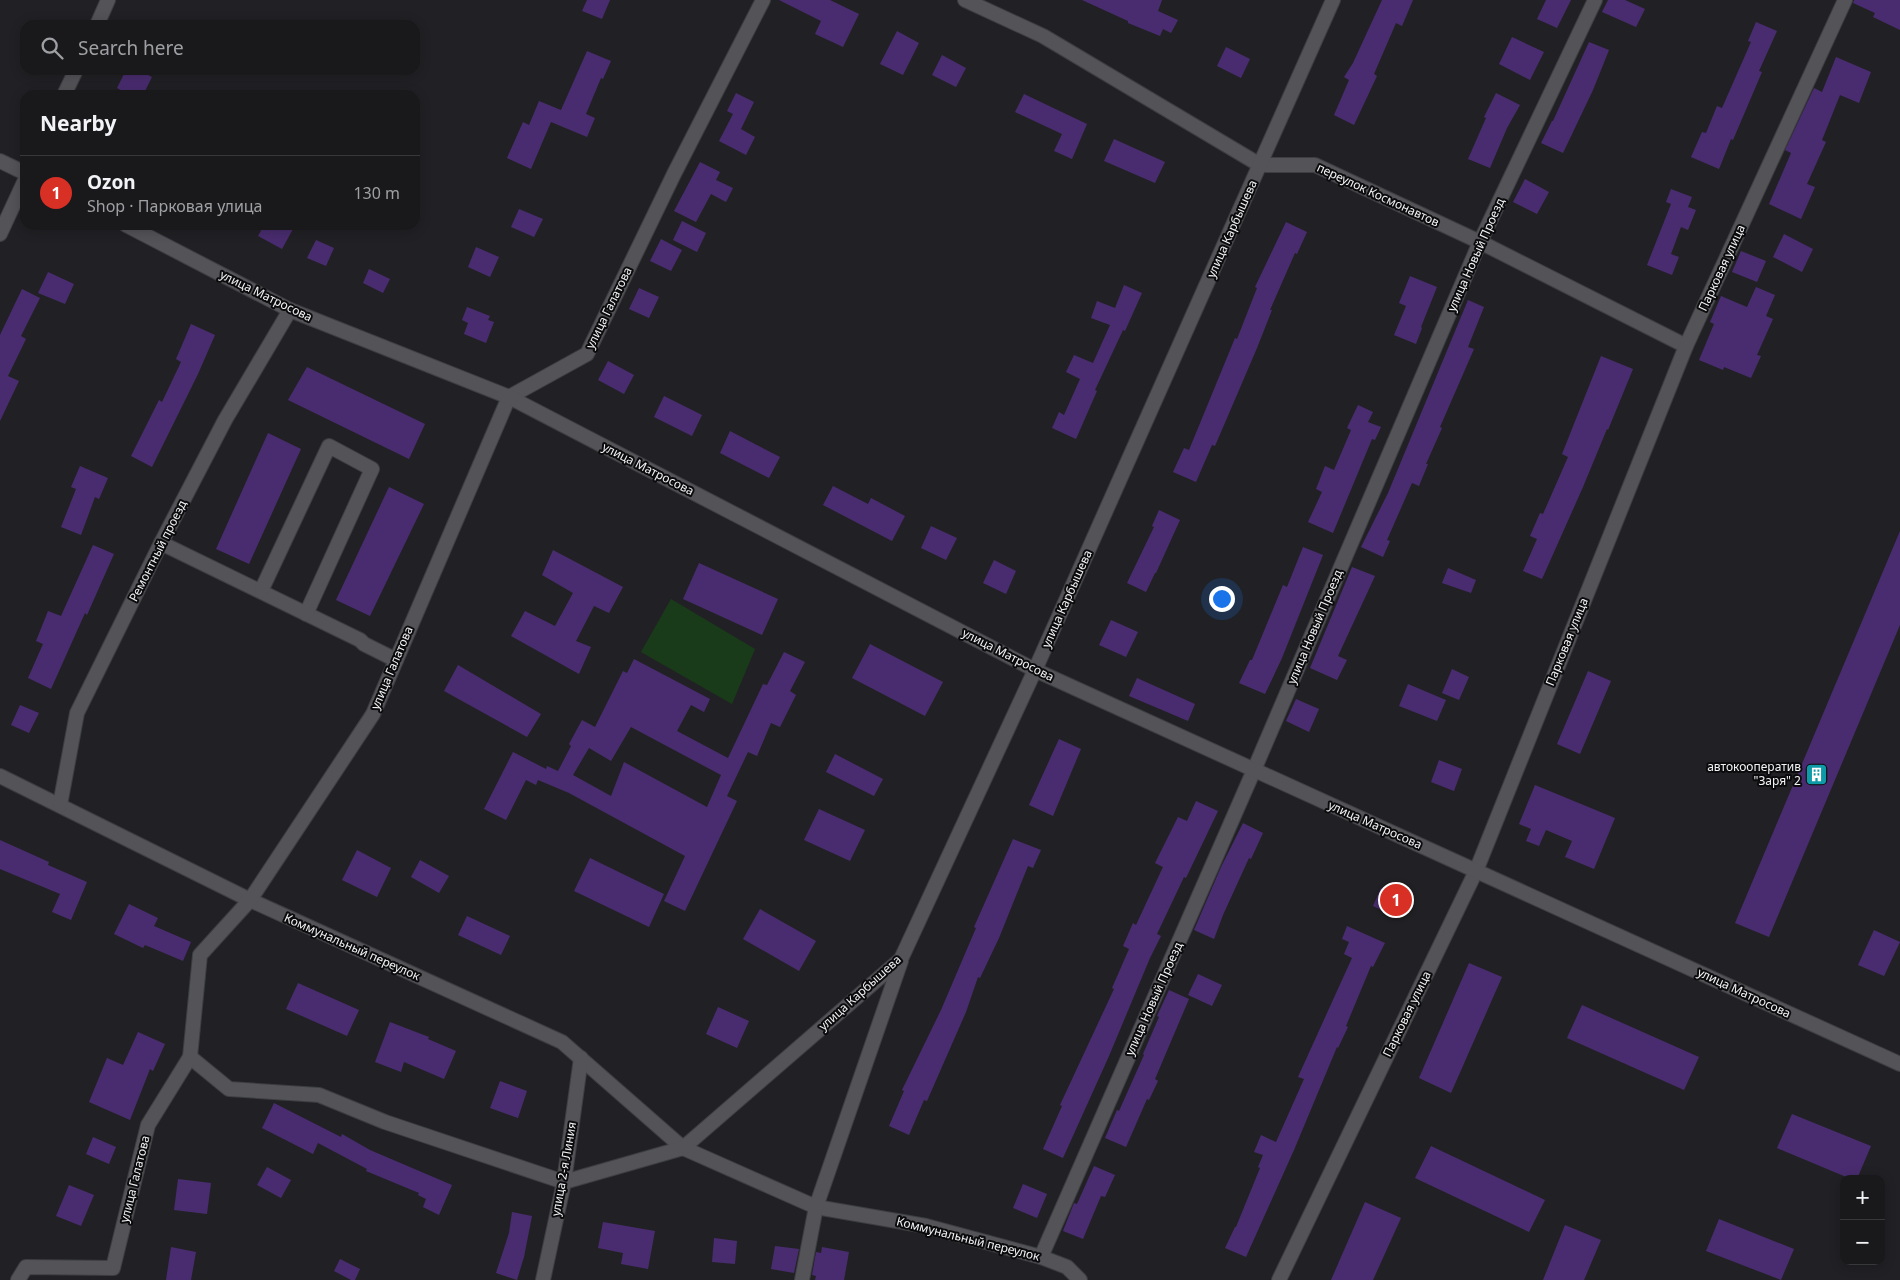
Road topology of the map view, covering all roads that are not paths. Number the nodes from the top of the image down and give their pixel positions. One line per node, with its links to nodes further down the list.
1 (108, 0): 7 (street)
2 (763, 0): 19 (street, улица Галатова)
3 (965, 0): 11 (street)
4 (1333, 0): 11 (street, улица Карбышева)
5 (1594, 0): 16 (street, улица Новый Проезд)
6 (1845, 0): 18 (street, Парковая улица)
7 (99, 20)
8 (74, 75): 9 (street)
9 (66, 90)
10 (0, 161): 12 (street)
11 (1260, 165): 16 (street, переулок Космонавтов); 24 (street, улица Карбышева)
12 (20, 171)
13 (20, 191): 15 (street)
14 (136, 230): 17 (street, улица Матросова)
15 (0, 234)
16 (1480, 242): 18 (street, переулок Космонавтов); 25 (street, улица Новый Проезд)
17 (290, 310): 19 (street, улица Матросова); 20 (street, Ремонтный проезд)
18 (1686, 346): 28 (street, Парковая улица)
19 (509, 397): 23 (street, улица Галатова); 24 (street, улица Матросова)
20 (161, 543): 21 (street); 27 (street, Ремонтный проезд)
21 (261, 591): 22 (street); 22 (street)
22 (306, 614): 23 (street)
23 (396, 660): 29 (street, улица Галатова)
24 (1035, 670): 25 (street, улица Матросова); 30 (street, улица Карбышева)
25 (1254, 770): 28 (street, улица Матросова); 37 (street, улица Новый Проезд)
26 (0, 776): 27 (street, Коммунальный переулок)
27 (60, 806): 29 (street, Коммунальный переулок)
28 (1476, 871): 33 (street, улица Матросова); 42 (street, Парковая улица)
29 (250, 900): 31 (street, улица Галатова); 32 (street, Коммунальный переулок)
30 (901, 959): 34 (street, улица Карбышева); 36 (street)
31 (190, 1057): 35 (street); 38 (street, улица Галатова)
32 (581, 1058): 34 (street, Коммунальный переулок); 35 (street, улица 2-я Линия)
33 (1900, 1064)
34 (683, 1148): 35 (street); 36 (street, Коммунальный переулок)
35 (564, 1182): 39 (street, улица 2-я Линия)
36 (816, 1207): 37 (street, Коммунальный переулок); 40 (street)
37 (1041, 1257): 41 (street, Коммунальный переулок)
38 (18, 1280)
39 (543, 1280)
40 (802, 1280)
41 (1080, 1280)
42 (1279, 1280)

